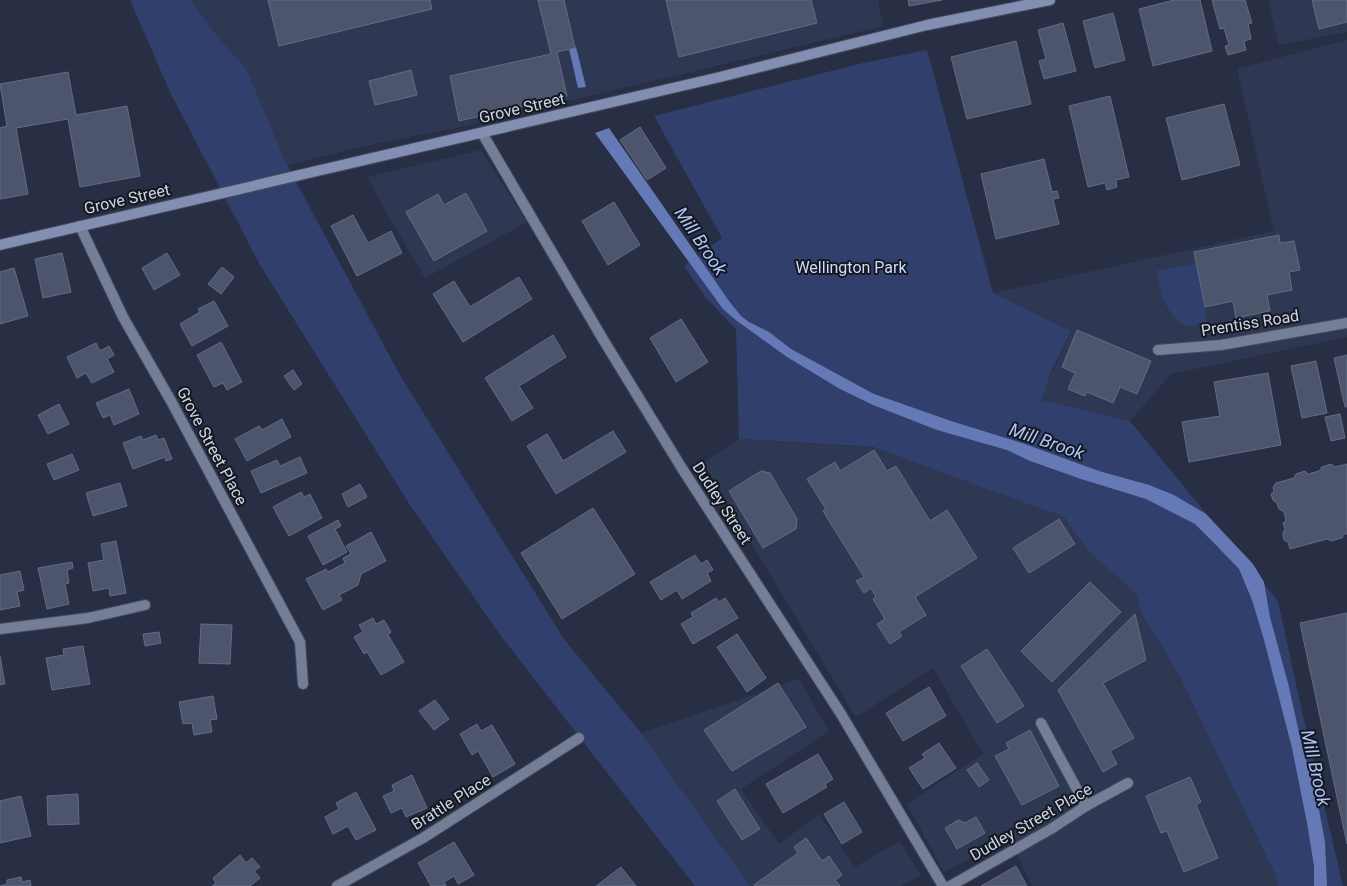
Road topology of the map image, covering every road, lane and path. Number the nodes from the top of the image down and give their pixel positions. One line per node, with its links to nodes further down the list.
1 (1050, 0): 2 (main road, Grove Street)
2 (482, 133): 3 (main road, Grove Street); 15 (street, Dudley Street)
3 (80, 226): 4 (main road, Grove Street); 9 (street, Grove Street Place)
4 (0, 245)
5 (1347, 323): 6 (street, Prentiss Road)
6 (1158, 350)
7 (144, 605): 8 (street)
8 (0, 629)
9 (303, 684)
10 (1041, 724): 13 (street)
11 (579, 738): 14 (street, Brattle Place)
12 (1128, 783): 13 (street, Dudley Street Place)
13 (1086, 806): 16 (street, Dudley Street Place)
14 (337, 886)
15 (943, 886)
16 (950, 886)

